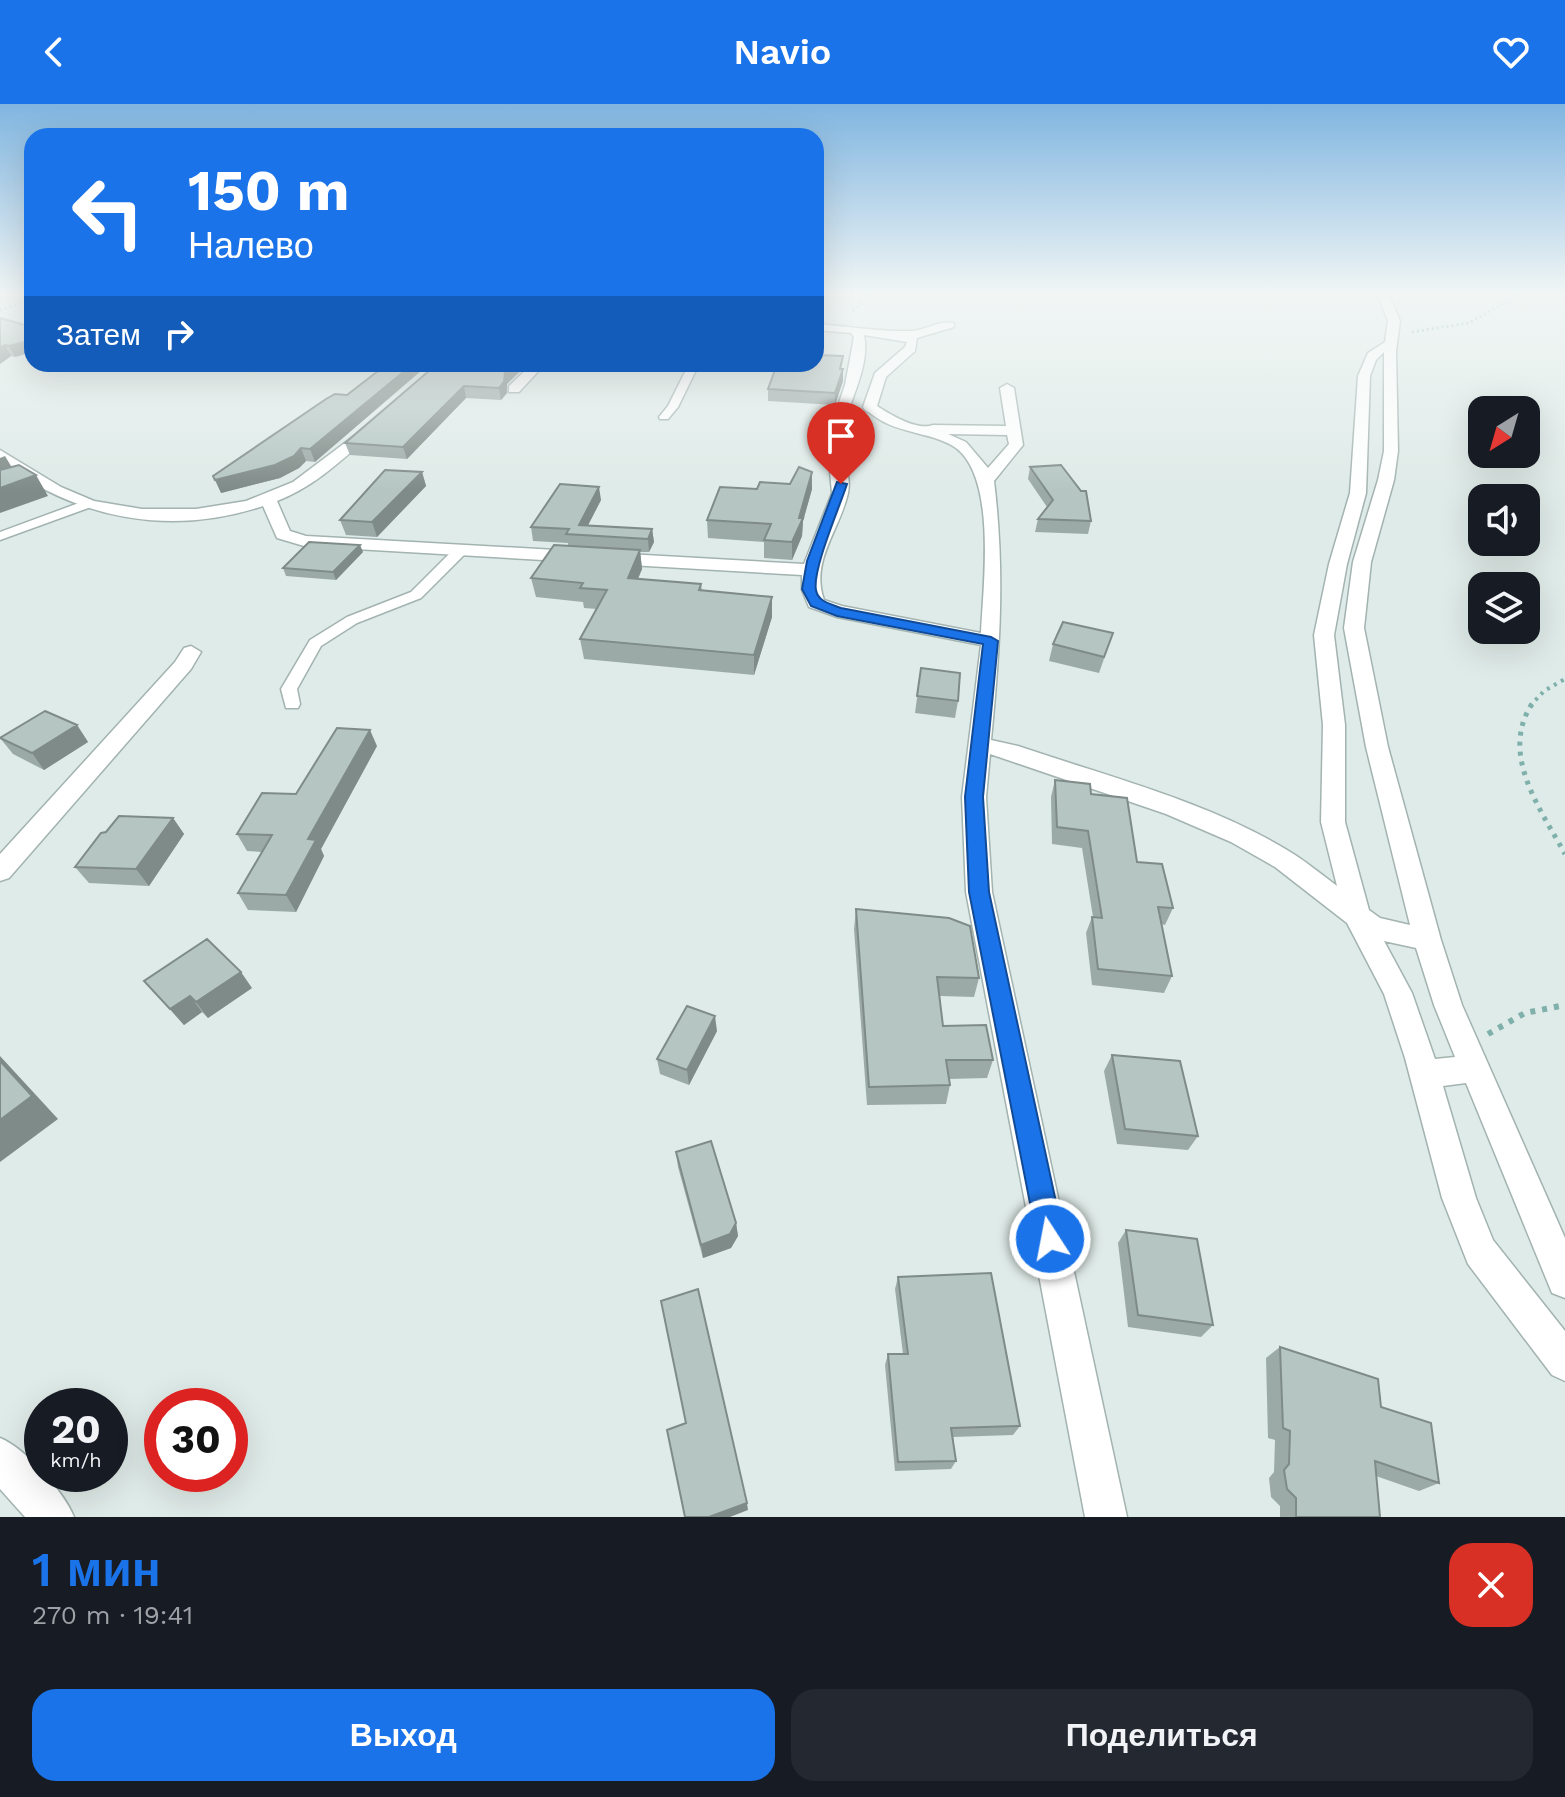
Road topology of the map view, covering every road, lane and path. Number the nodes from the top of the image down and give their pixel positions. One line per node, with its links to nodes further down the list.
1 (857, 359): 21 (street)
2 (898, 359): 11 (street)
3 (1370, 359): 29 (street)
4 (1392, 359): 30 (street)
5 (531, 372): 8 (street)
6 (690, 372): 9 (lane)
7 (1007, 388): 12 (street)
8 (514, 389)
9 (664, 417)
10 (381, 418): 17 (street)
11 (915, 428): 12 (street); 15 (street)
12 (1015, 431): 15 (street)
13 (0, 454): 14 (street)
14 (34, 477): 16 (lane); 18 (street)
15 (986, 480): 22 (street)
16 (13, 484)
17 (269, 500): 18 (street); 20 (street)
18 (87, 504): 19 (lane)
19 (0, 536)
20 (460, 551): 21 (street); 25 (lane)
21 (812, 570): 22 (street)
22 (991, 641): 26 (street)
23 (191, 652): 28 (street)
24 (1565, 679): 27 (path)
25 (292, 704)
26 (980, 745): 29 (street); 38 (street)
27 (1565, 854)
28 (0, 871)
29 (1358, 918): 30 (street); 33 (street)
30 (1427, 940): 32 (street)
31 (1565, 1005): 32 (path)
32 (1471, 1059): 33 (street); 34 (street)
33 (1424, 1074): 35 (street)
34 (1565, 1280)
35 (1565, 1362)
36 (0, 1458): 37 (street)
37 (53, 1517)
38 (1106, 1517)

